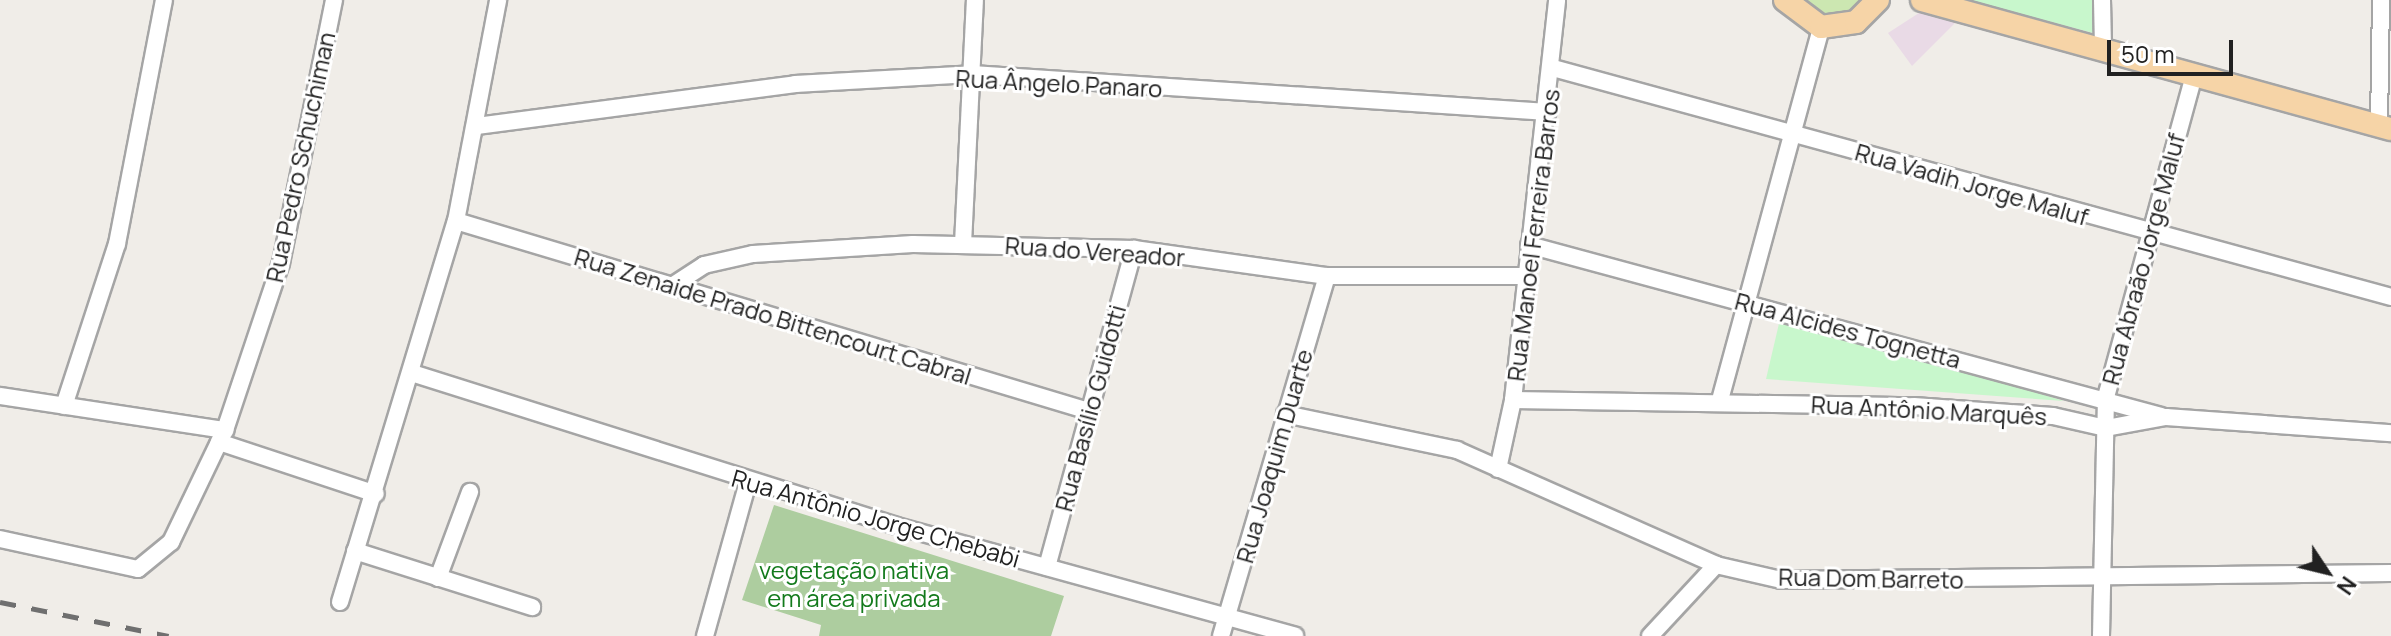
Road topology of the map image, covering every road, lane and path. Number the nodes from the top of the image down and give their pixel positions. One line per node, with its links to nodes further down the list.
1 (164, 0): 35 (street)
2 (334, 0): 41 (street, Rua Pedro Schuchiman)
3 (498, 0): 17 (street)
4 (975, 0): 14 (street)
5 (1557, 0): 13 (street, Rua Manoel Ferreira Barros)
6 (1785, 0): 11 (main road)
7 (1878, 0): 11 (main road)
8 (1922, 0): 12 (main road)
9 (2102, 0): 12 (street)
10 (2381, 0): 18 (street)
11 (1821, 27): 19 (street)
12 (2103, 48): 15 (main road)
13 (1553, 68): 16 (street, Rua Manoel Ferreira Barros); 19 (street, Rua Vadih Jorge Maluf)
14 (972, 74): 16 (street, Rua Ângelo Panaro); 17 (street, Rua Ângelo Panaro); 22 (street)
15 (2194, 75): 18 (main road); 21 (street, Rua Abraão Jorge Maluf)
16 (1548, 112): 23 (street, Rua Manoel Ferreira Barros)
17 (477, 126): 20 (street)
18 (2385, 128)
19 (1791, 134): 21 (street, Rua Vadih Jorge Maluf); 29 (street)
20 (456, 221): 27 (street, Rua Zenaide Prado Bittencourt Cabral); 30 (street)
21 (2149, 234): 28 (street, Rua Vadih Jorge Maluf); 32 (street, Rua Abraão Jorge Maluf)
22 (963, 244): 24 (street, Rua do Vereador); 27 (street, Rua do Vereador)
23 (1529, 245): 26 (street, Rua Manoel Ferreira Barros); 29 (street, Rua Alcides Tognetta)
24 (1134, 249): 25 (street, Rua do Vereador); 36 (street, Rua Basílio Guidotti)
25 (1327, 276): 26 (street, Rua do Vereador); 37 (street, Rua Joaquim Duarte)
26 (1524, 276): 33 (street, Rua Manoel Ferreira Barros)
27 (672, 286): 36 (street, Rua Zenaide Prado Bittencourt Cabral)
28 (2391, 297)
29 (1745, 303): 32 (street, Rua Alcides Tognetta); 34 (street)
30 (415, 374): 43 (street, Rua Antônio Jorge Chebabi); 45 (street)
31 (0, 396): 35 (street)
32 (2106, 397): 38 (street, Rua Alcides Tognetta); 39 (street, Rua Abraão Jorge Maluf)
33 (1513, 400): 34 (street, Rua Antônio Marquês); 42 (street, Rua Manoel Ferreira Barros)
34 (1720, 400): 39 (street, Rua Antônio Marquês)
35 (64, 406): 41 (street)
36 (1089, 411): 49 (street, Rua Basílio Guidotti)
37 (1285, 414): 42 (street, Rua Dom Barreto); 55 (street, Rua Joaquim Duarte)
38 (2166, 417): 39 (street, Rua Antônio Marquês); 40 (street, Rua Antônio Marquês)
39 (2106, 428): 51 (street, Rua Abraão Jorge Maluf)
40 (2391, 433)
41 (222, 436): 45 (street); 46 (street, Rua Pedro Schuchiman)
42 (1498, 469): 48 (street, Rua Dom Barreto)
43 (748, 482): 49 (street, Rua Antônio Jorge Chebabi); 56 (street)
44 (470, 492): 52 (street)
45 (376, 494): 47 (street)
46 (0, 539)
47 (355, 551): 52 (street); 53 (street)
48 (1716, 565): 51 (street, Rua Dom Barreto); 59 (street)
49 (1047, 567): 55 (street, Rua Antônio Jorge Chebabi)
50 (2391, 573): 51 (street, Rua Dom Barreto)
51 (2103, 576): 60 (street, Rua Abraão Jorge Maluf)
52 (438, 578): 54 (street)
53 (340, 602)
54 (532, 607)
55 (1227, 616): 57 (street, Rua Joaquim Duarte); 58 (street, Rua Antônio Jorge Chebabi)
56 (705, 636)
57 (1221, 636)
58 (1295, 636)
59 (1650, 636)
60 (2101, 636)

